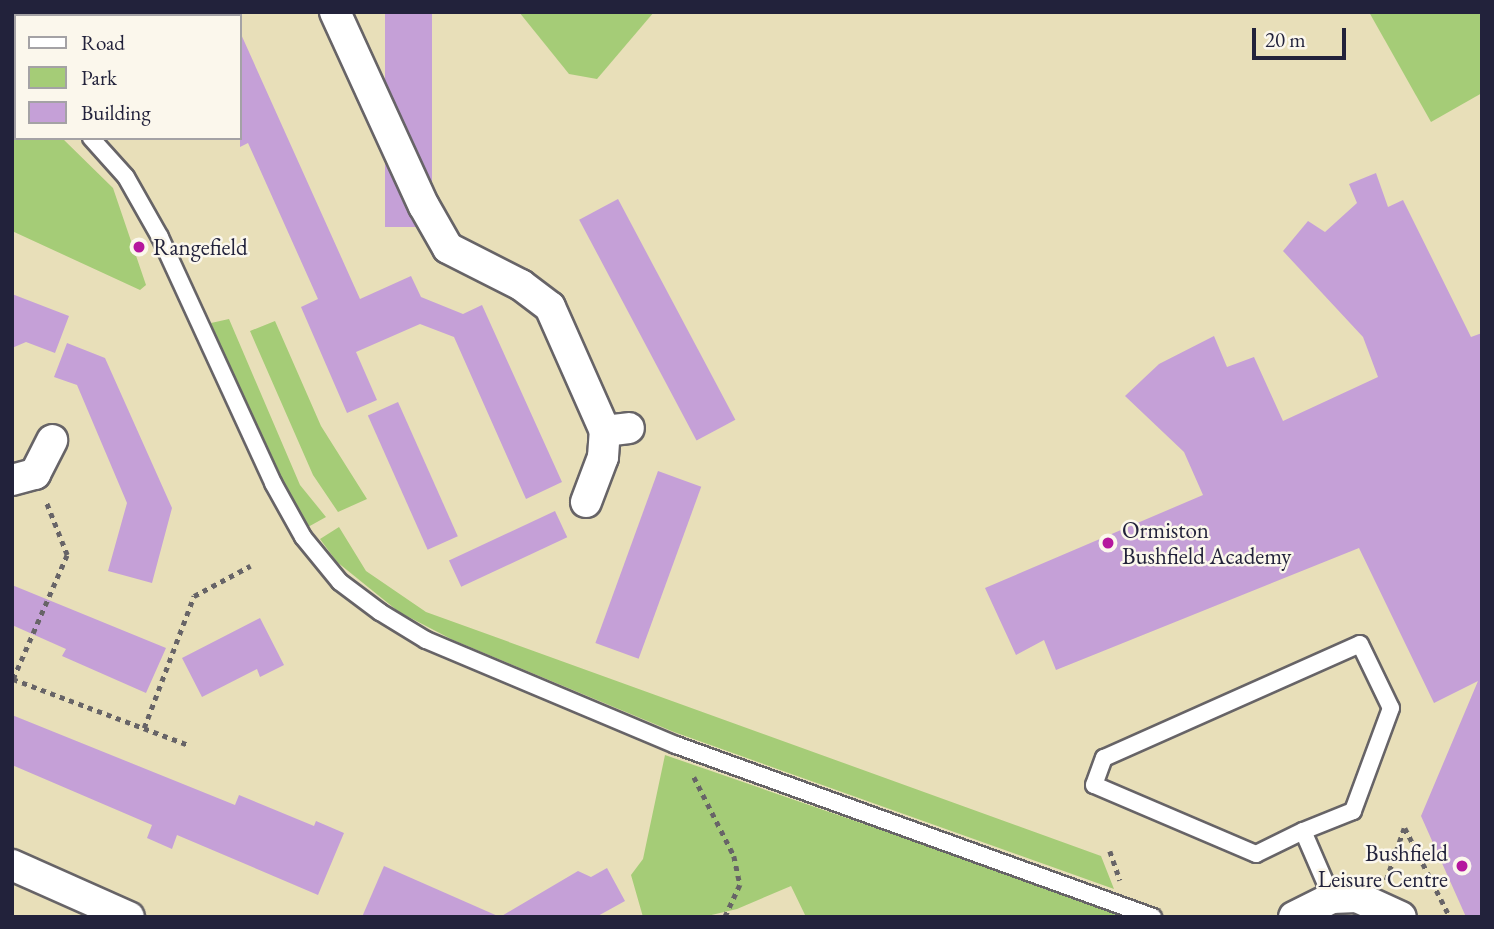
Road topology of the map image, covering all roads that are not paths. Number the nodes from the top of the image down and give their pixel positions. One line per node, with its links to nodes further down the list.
1 (335, 12): 5 (street)
2 (92, 140): 11 (lane)
3 (52, 440): 4 (street)
4 (24, 477)
5 (586, 502)
6 (1303, 831): 6 (lane); 8 (lane)
7 (12, 865): 10 (street)
8 (1332, 898): 9 (street); 12 (street)
9 (1390, 910)
10 (129, 917)
11 (1153, 917)
12 (1294, 917)

